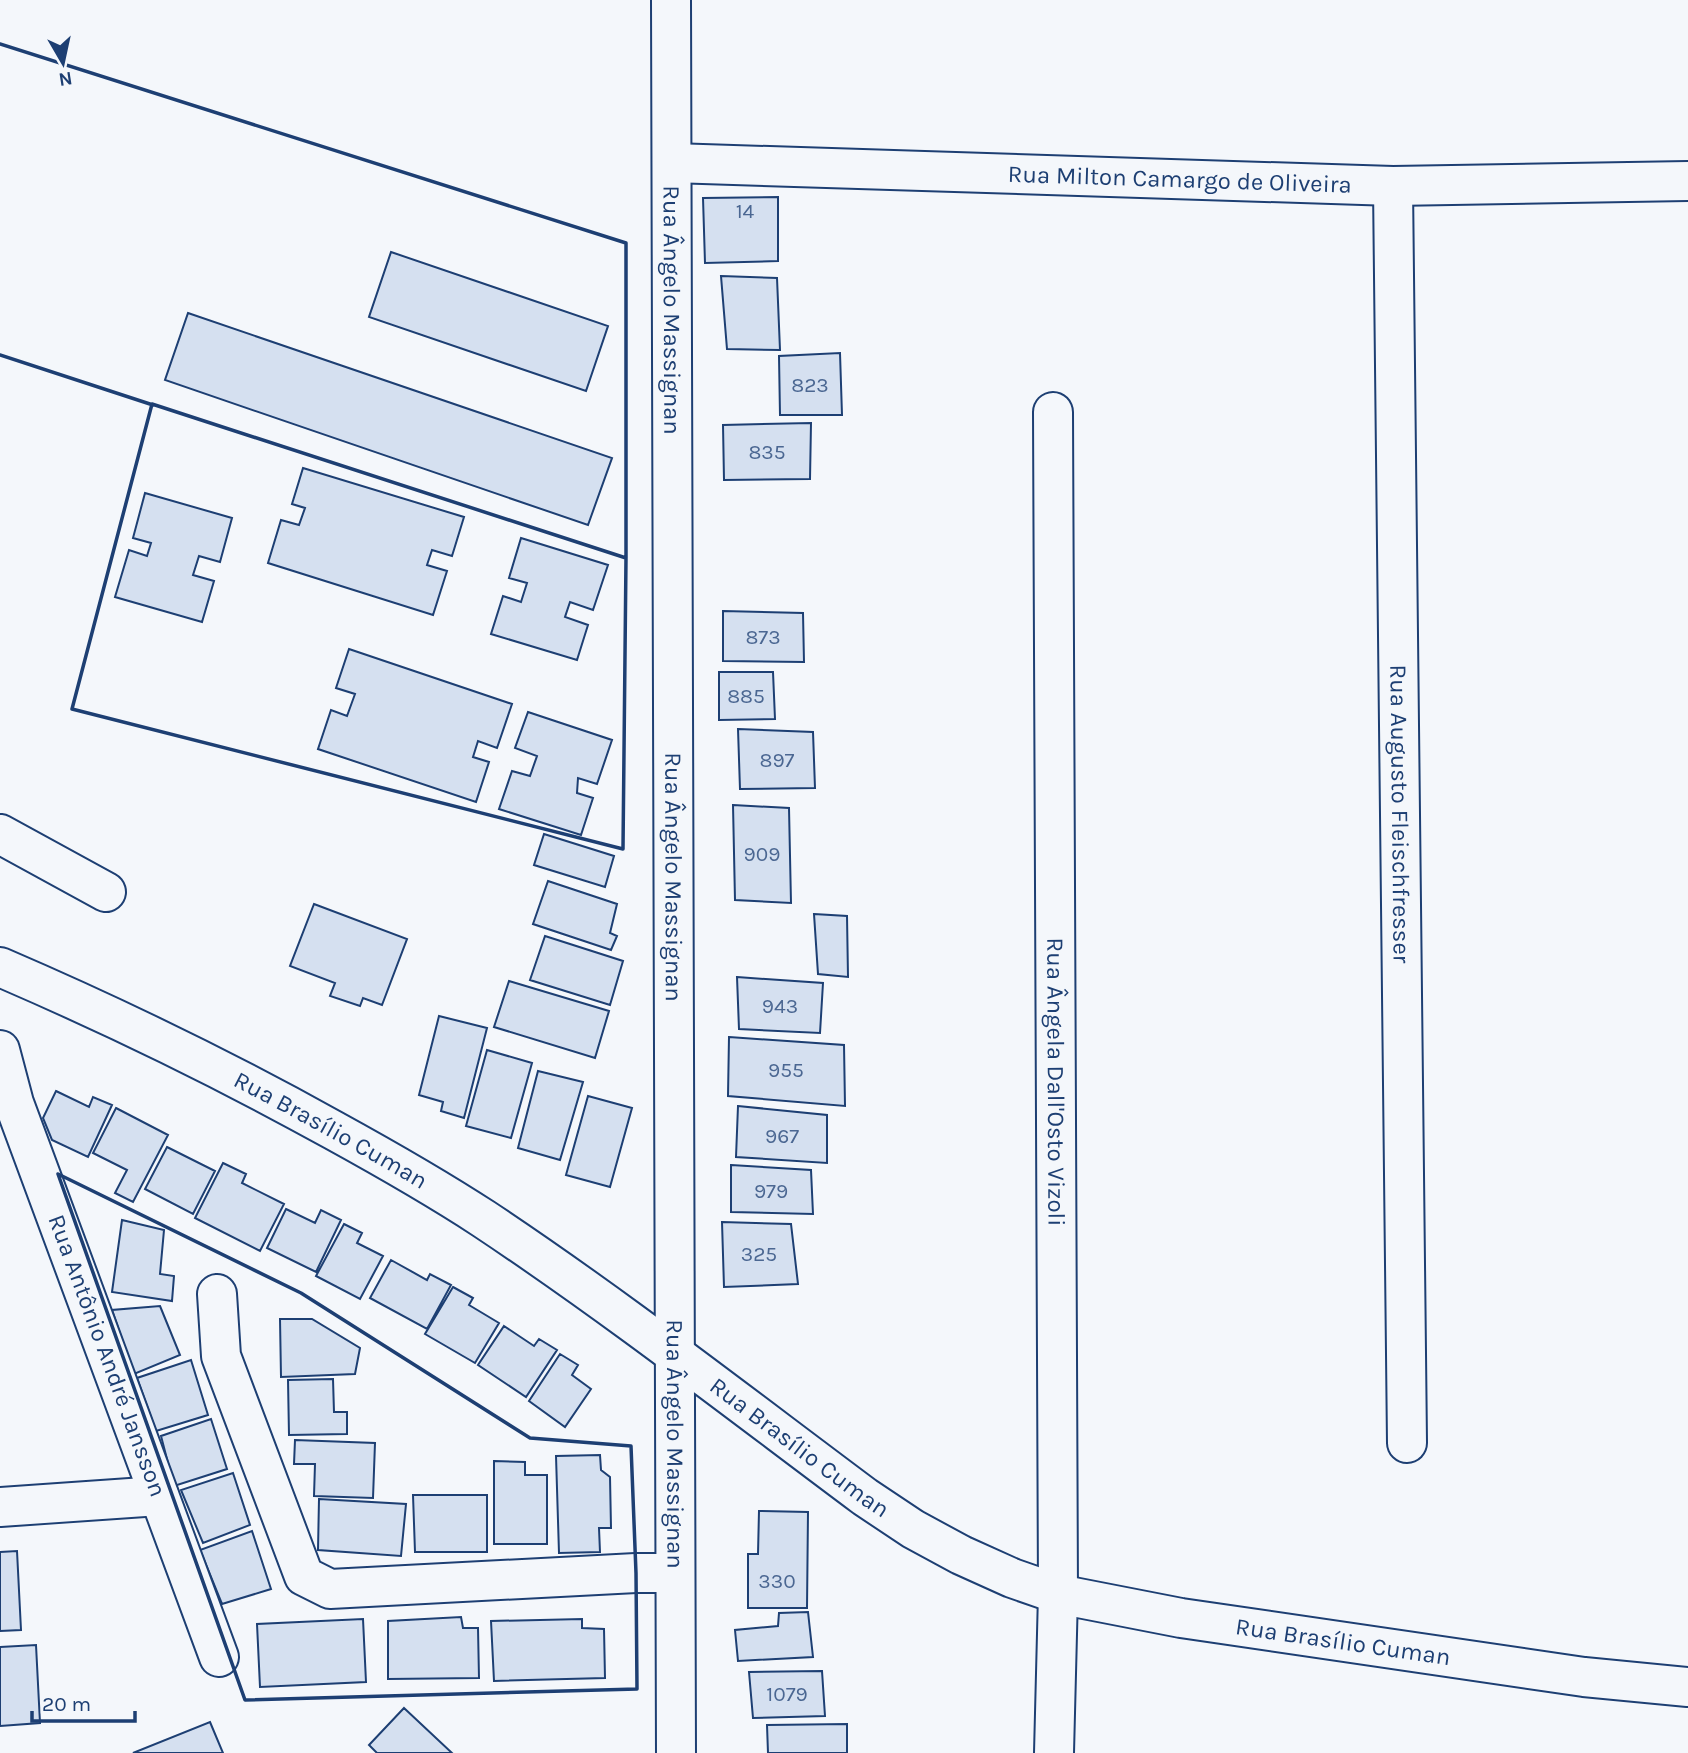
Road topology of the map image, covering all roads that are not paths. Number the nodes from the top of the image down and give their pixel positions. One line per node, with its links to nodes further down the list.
1 (671, 0): 2 (street, Rua Ângelo Massignan)
2 (672, 163): 4 (street, Rua Milton Camargo de Oliveira); 12 (street, Rua Ângelo Massignan)
3 (1688, 181): 4 (street, Rua Milton Camargo de Oliveira)
4 (1393, 186): 13 (street, Rua Augusto Fleischfresser)
5 (1054, 412): 17 (street, Rua Ângela Dall'Osto Vizoli)
6 (0, 834): 7 (street)
7 (106, 892)
8 (0, 967): 12 (street, Rua Brasílio Cuman)
9 (0, 1050): 10 (street, Rua Antônio André Jansson)
10 (7, 1103): 14 (street, Rua Antônio André Jansson)
11 (217, 1294): 16 (street)
12 (673, 1354): 16 (street, Rua Ângelo Massignan); 17 (street, Rua Brasílio Cuman)
13 (1407, 1443)
14 (159, 1496): 15 (street); 18 (street, Rua Antônio André Jansson)
15 (0, 1507)
16 (675, 1573): 20 (street, Rua Ângelo Massignan)
17 (1058, 1594): 19 (street, Rua Brasílio Cuman); 21 (street, Rua Ângela Dall'Osto Vizoli)
18 (219, 1657)
19 (1688, 1687)
20 (676, 1753)
21 (1054, 1753)

